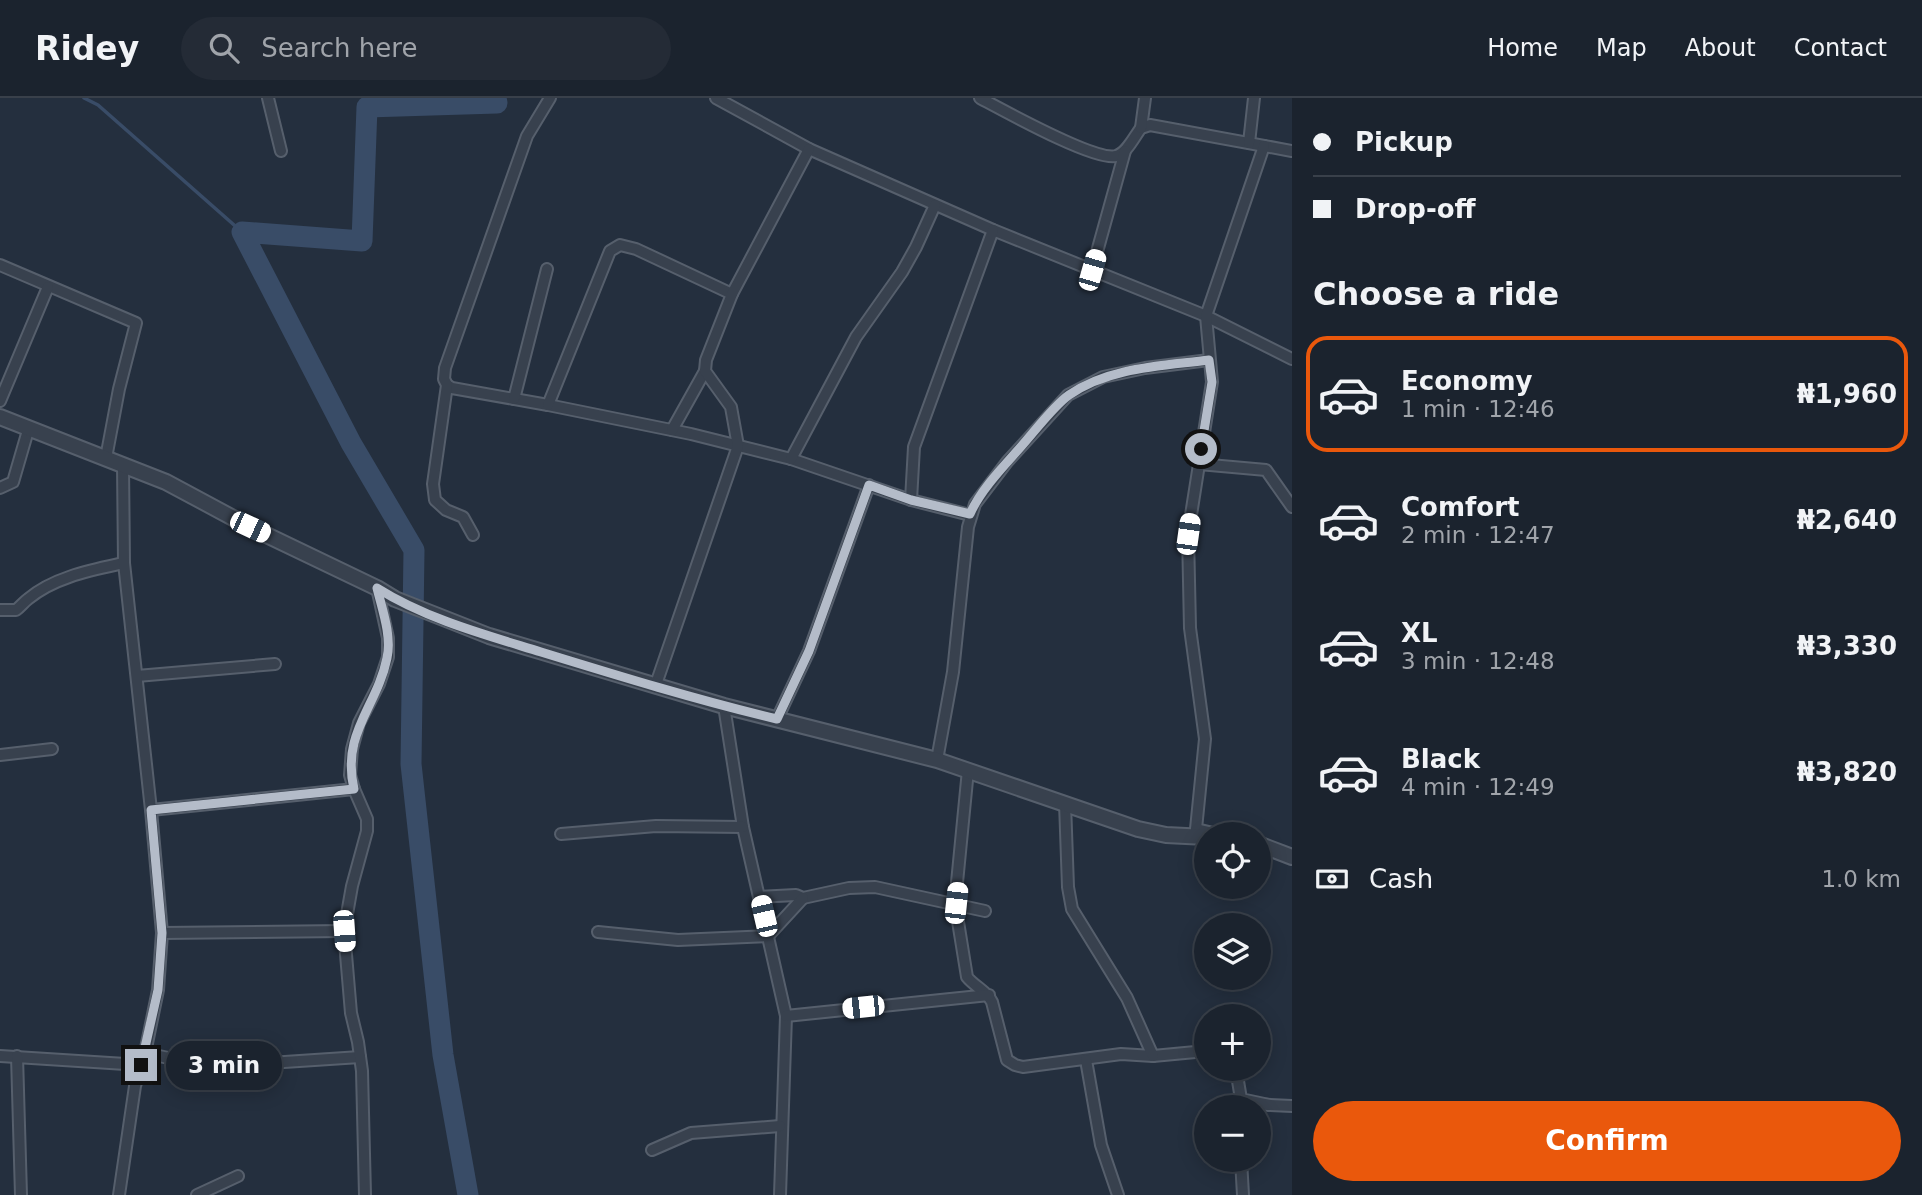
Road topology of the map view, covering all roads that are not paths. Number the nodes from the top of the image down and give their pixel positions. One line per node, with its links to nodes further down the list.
1 (268, 98): 11 (street)
2 (550, 98): 25 (street)
3 (716, 98): 10 (street)
4 (980, 98): 12 (street)
5 (1145, 98): 7 (street)
6 (1254, 98): 8 (street)
7 (1140, 128): 8 (street); 12 (street)
8 (1250, 143): 9 (street)
9 (1264, 146): 13 (street); 21 (street)
10 (810, 149): 14 (street); 20 (street)
11 (281, 150)
12 (1125, 151): 18 (street)
13 (1292, 151)
14 (936, 205): 15 (street); 34 (street)
15 (993, 230): 18 (street); 39 (street)
16 (0, 265): 19 (street)
17 (547, 270): 26 (street)
18 (1092, 270): 21 (street)
19 (48, 287): 27 (street); 33 (street)
20 (732, 294): 24 (street); 28 (street)
21 (1206, 316): 22 (street); 23 (street)
22 (1292, 359)
23 (1209, 360): 35 (street); 41 (street)
24 (705, 371): 31 (street); 32 (street)
25 (447, 385): 26 (street); 42 (street)
26 (514, 399): 28 (street)
27 (0, 401)
28 (548, 405): 31 (street)
29 (0, 417): 30 (street)
30 (29, 427): 33 (street); 38 (street)
31 (672, 430): 32 (street)
32 (738, 446): 34 (street); 48 (street)
33 (106, 458): 36 (street)
34 (791, 459): 37 (street)
35 (1199, 464): 40 (street); 58 (street)
36 (123, 465): 43 (street); 44 (street)
37 (869, 485): 39 (street); 50 (street)
38 (0, 488)
39 (911, 500): 41 (street)
40 (1292, 507)
41 (970, 514): 53 (street)
42 (473, 535)
43 (124, 563): 45 (street); 47 (street)
44 (377, 588): 48 (street); 55 (street)
45 (0, 610)
46 (275, 664): 47 (street)
47 (137, 676): 57 (street)
48 (655, 687): 49 (street)
49 (724, 706): 50 (street); 59 (street)
50 (777, 719): 53 (street)
51 (52, 749): 52 (street)
52 (0, 755)
53 (937, 760): 54 (street)
54 (968, 770): 56 (street); 66 (street)
55 (354, 789): 57 (street); 68 (street)
56 (1065, 803): 61 (street); 78 (street)
57 (151, 810): 70 (street)
58 (1197, 822)
59 (743, 827): 60 (street); 64 (street)
60 (561, 834)
61 (1194, 836)
62 (1271, 849): 63 (street)
63 (1292, 857)
64 (759, 897): 65 (street); 71 (street)
65 (803, 898): 66 (street); 71 (street)
66 (956, 903): 67 (street); 72 (street)
67 (985, 911)
68 (344, 931): 70 (street); 79 (street)
69 (598, 932): 71 (street)
70 (162, 933): 74 (street)
71 (768, 936): 73 (street)
72 (989, 995): 73 (street); 80 (street)
73 (786, 1016): 84 (street)
74 (145, 1053): 79 (street); 81 (street)
75 (1194, 1053): 78 (street)
76 (0, 1056): 77 (street)
77 (17, 1056): 81 (street); 88 (street)
78 (1153, 1056): 80 (street)
79 (360, 1057): 91 (street)
80 (1086, 1060): 93 (street)
81 (141, 1065): 89 (street)
82 (1271, 1105): 83 (street)
83 (1292, 1106)
84 (780, 1126): 85 (street); 92 (street)
85 (652, 1150)
86 (1242, 1172): 94 (street)
87 (238, 1176): 90 (street)
88 (20, 1195)
89 (119, 1195)
90 (197, 1195)
91 (365, 1195)
92 (780, 1195)
93 (1118, 1195)
94 (1243, 1195)

